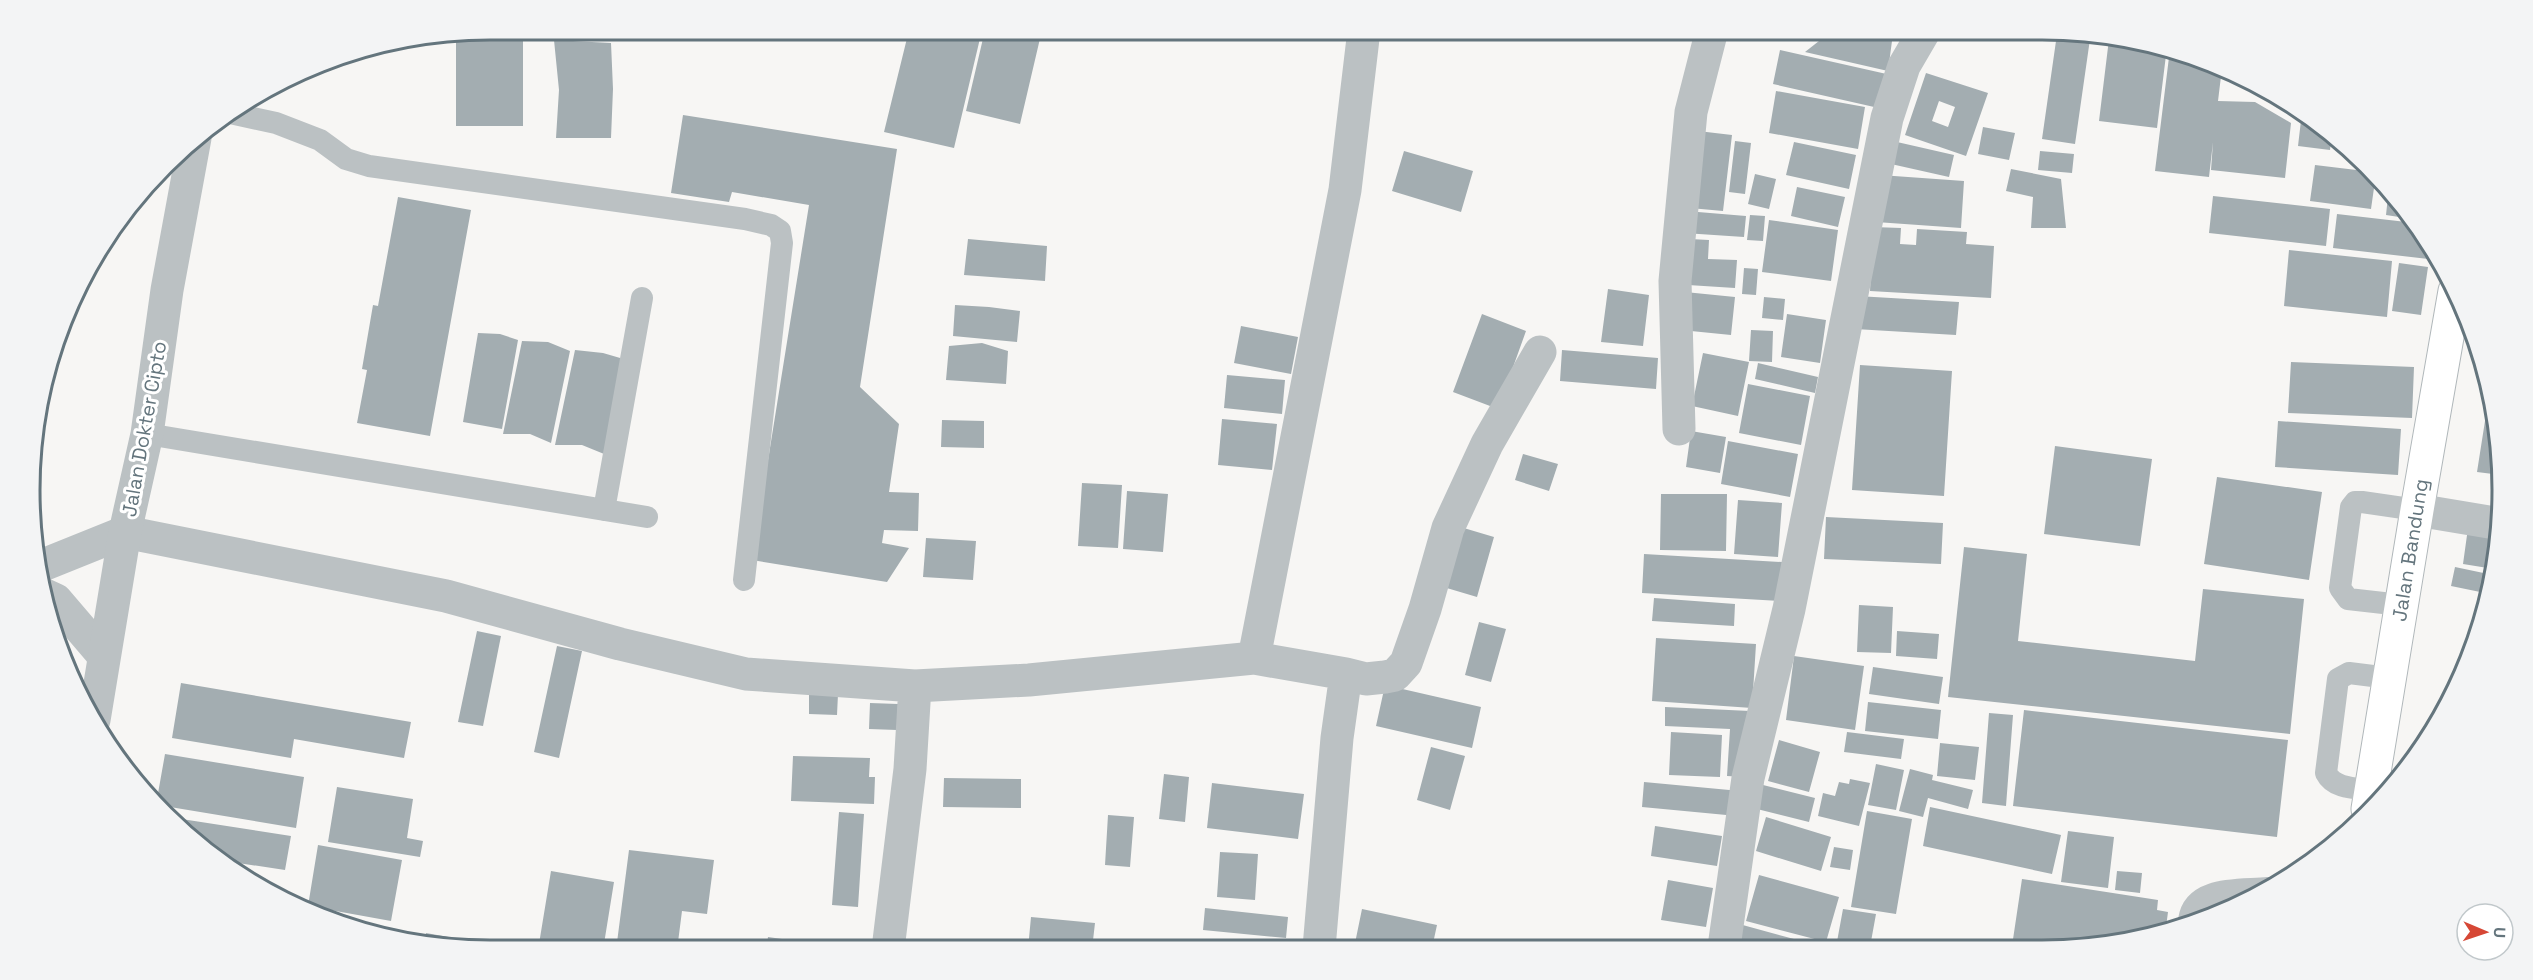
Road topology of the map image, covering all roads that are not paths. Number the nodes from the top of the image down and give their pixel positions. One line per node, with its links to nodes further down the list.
1 (1363, 40): 21 (street)
2 (1709, 40): 9 (street)
3 (1919, 40): 32 (street)
4 (241, 115): 17 (lane)
5 (192, 154): 10 (street, Jalan Dokter Cipto)
6 (642, 298): 11 (lane)
7 (2452, 305): 12 (main road, Jalan Bandung)
8 (1540, 352): 22 (street)
9 (1679, 429)
10 (147, 434): 11 (lane); 15 (street, Jalan Dokter Cipto)
11 (604, 510): 13 (lane)
12 (2416, 510): 14 (street); 19 (main road, Jalan Bandung); 19 (lane)
13 (647, 518)
14 (2492, 522)
15 (125, 532): 16 (street); 20 (street, Jalan Dokter Cipto); 24 (street)
16 (47, 564)
17 (744, 580)
18 (54, 599): 20 (street)
19 (2401, 605): 23 (main road, Jalan Bandung)
20 (103, 655): 25 (street, Jalan Dokter Cipto)
21 (1254, 658): 22 (street); 24 (street)
22 (1346, 674): 31 (street)
23 (2389, 678): 26 (main road, Jalan Bandung); 27 (lane)
24 (915, 686): 30 (street)
25 (96, 706)
26 (2370, 798)
27 (2369, 799)
28 (2248, 890): 29 (lane)
29 (2191, 914)
30 (889, 940)
31 (1320, 940)
32 (1725, 940)

